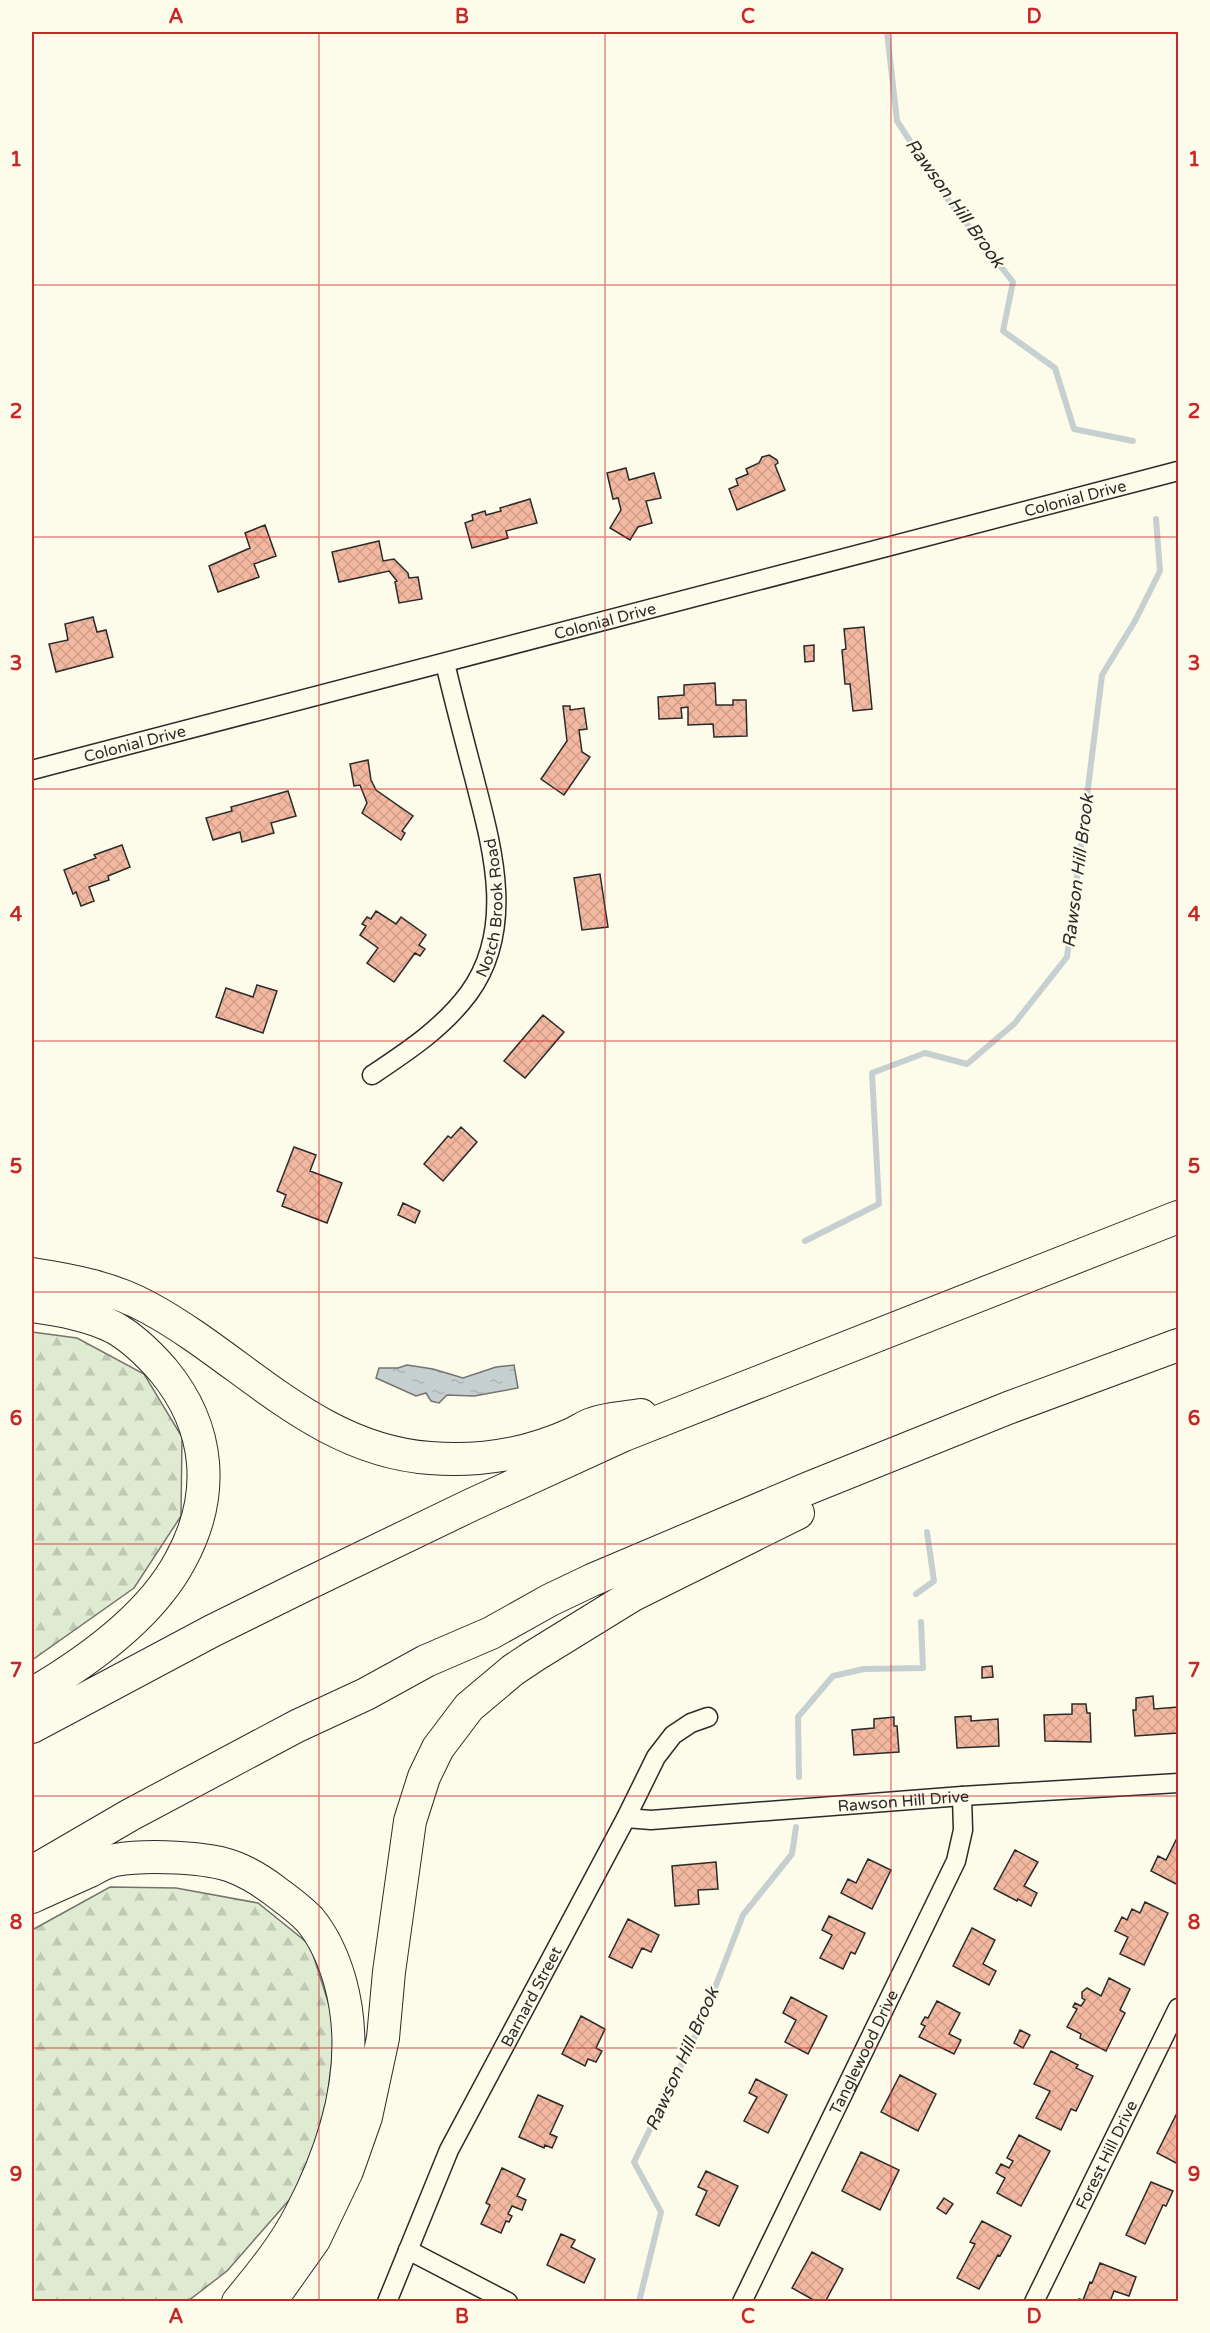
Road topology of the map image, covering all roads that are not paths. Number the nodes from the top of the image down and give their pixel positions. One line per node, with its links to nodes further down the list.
1 (1179, 471): 2 (street, Colonial Drive)
2 (444, 663): 3 (street, Colonial Drive); 4 (street, Notch Brook Road)
3 (32, 770)
4 (372, 1075)
5 (1179, 1217): 9 (highway)
6 (32, 1274): 9 (highway)
7 (32, 1306): 11 (highway)
8 (1179, 1345): 10 (highway)
9 (695, 1406): 13 (highway)
10 (943, 1436): 17 (highway); 22 (highway)
11 (32, 1694)
12 (708, 1717): 16 (street, Barnard Street)
13 (32, 1727)
14 (1179, 1783): 15 (street, Rawson Hill Drive)
15 (962, 1796): 16 (street, Rawson Hill Drive); 25 (street, Tanglewood Drive)
16 (626, 1818): 20 (street, Barnard Street)
17 (32, 1872)
18 (32, 1897): 21 (highway)
19 (1179, 2008): 26 (street, Forest Hill Drive)
20 (408, 2250): 23 (street, Barnard Street); 24 (street)
21 (238, 2301)
22 (270, 2301)
23 (387, 2301)
24 (508, 2301)
25 (742, 2301)
26 (1034, 2301)

